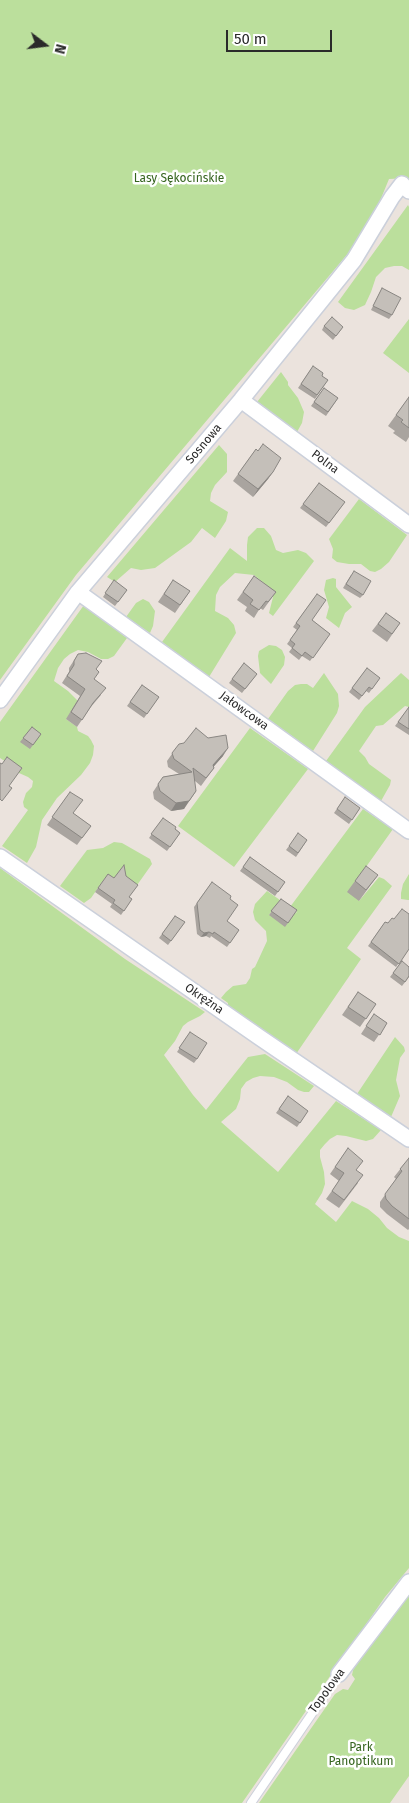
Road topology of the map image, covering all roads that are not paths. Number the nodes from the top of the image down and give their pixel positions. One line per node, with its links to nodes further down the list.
1 (405, 188): 2 (street, Sosnowa)
2 (241, 400): 3 (street, Polna); 4 (street, Sosnowa)
3 (409, 525)
4 (78, 592): 5 (street, Sosnowa); 6 (street, Jałowcowa)
5 (0, 700)
6 (409, 831)
7 (0, 857): 8 (street, Okrężna)
8 (409, 1139)
9 (409, 1582): 10 (street, Topolowa)
10 (339, 1674): 11 (lane, Topolowa)
11 (250, 1803)

